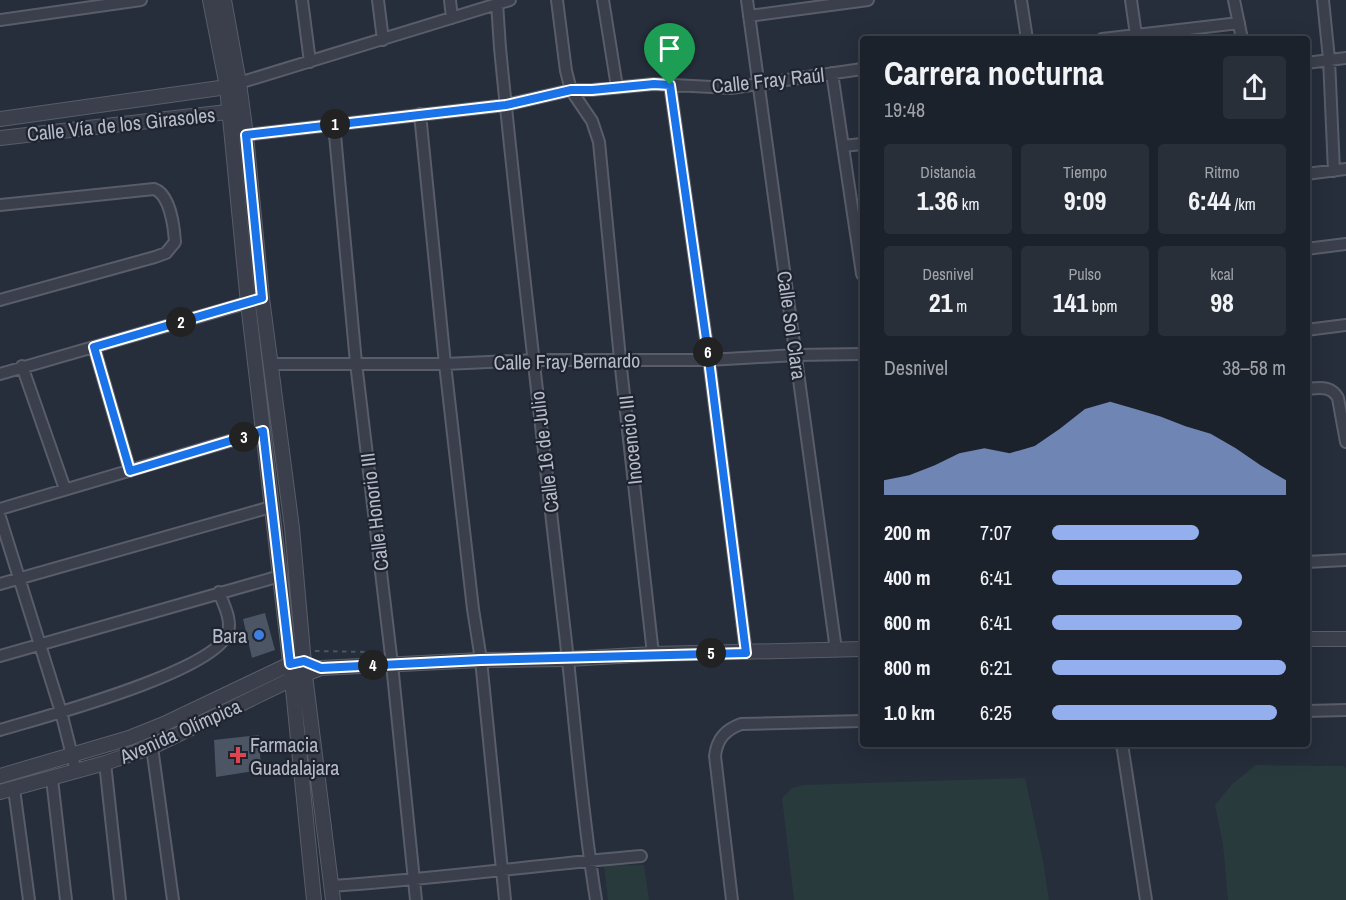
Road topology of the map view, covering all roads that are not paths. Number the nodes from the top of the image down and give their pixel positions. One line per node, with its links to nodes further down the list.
1 (141, 0): 20 (street)
2 (210, 0): 34 (street)
3 (224, 0): 34 (street)
4 (302, 0): 29 (street)
5 (378, 0): 26 (street)
6 (450, 0): 19 (street)
7 (510, 0): 16 (street)
8 (557, 0): 37 (street)
9 (603, 0): 36 (street)
10 (747, 0): 18 (street, Calle Sol Clara)
11 (868, 0): 17 (street)
12 (1020, 0): 23 (street)
13 (1131, 0): 22 (street)
14 (1234, 0): 21 (street)
15 (1323, 0): 28 (street)
16 (497, 3): 19 (street); 38 (street, Calle 16 de Julio)
17 (817, 3): 18 (street)
18 (749, 16): 33 (street, Calle Sol Clara)
19 (452, 18): 26 (street)
20 (0, 20)
21 (1239, 23): 22 (street); 25 (street)
22 (1136, 35): 24 (street)
23 (1026, 36)
24 (1128, 36)
25 (1241, 36)
26 (383, 40): 29 (street)
27 (1346, 58): 28 (street)
28 (1329, 59): 30 (street); 48 (street)
29 (310, 62): 34 (street)
30 (1310, 62)
31 (860, 69): 32 (street, Calle Fray Raúl)
32 (832, 73): 33 (street, Calle Fray Raúl); 46 (street)
33 (758, 84): 35 (street, Calle Fray Raúl); 62 (street, Calle Sol Clara)
34 (233, 85): 39 (street); 41 (street, Calle Vía de los Girasoles)
35 (670, 85): 36 (street, Calle Fray Raúl); 65 (street)
36 (617, 87): 37 (street, Calle Fray Raúl)
37 (571, 90): 38 (street, Calle Fray Raúl); 63 (street, Inocencio III)
38 (506, 105): 40 (street, Calle Fray Raúl); 64 (street, Calle 16 de Julio)
39 (236, 111): 43 (street); 44 (street, Calle Vía de los Girasoles); 57 (street)
40 (420, 114): 42 (street, Calle Fray Raúl); 68 (street)
41 (0, 119)
42 (334, 124): 43 (street, Calle Fray Raúl); 66 (street, Calle Honorio III)
43 (246, 135): 55 (street)
44 (0, 138)
45 (860, 144): 46 (street)
46 (843, 146): 51 (street)
47 (1346, 169): 48 (street)
48 (1334, 171): 49 (street)
49 (1310, 174)
50 (0, 205): 56 (street)
51 (858, 212): 52 (street)
52 (860, 243)
53 (1346, 244): 54 (street)
54 (1310, 248)
55 (262, 298): 57 (street); 67 (street)
56 (0, 300)
57 (248, 303): 60 (street); 73 (street)
58 (1346, 325): 59 (street)
59 (1310, 330)
60 (94, 347): 69 (street); 75 (street)
61 (860, 354): 62 (street, Calle Fray Bernardo)
62 (796, 355): 65 (street, Calle Fray Bernardo); 89 (street, Calle Sol Clara)
63 (621, 359): 64 (street, Calle Fray Bernardo); 65 (street, Calle Fray Bernardo); 92 (street, Inocencio III)
64 (533, 360): 68 (street, Calle Fray Bernardo); 94 (street, Calle 16 de Julio)
65 (709, 360): 91 (street)
66 (356, 363): 67 (street, Calle Fray Bernardo); 68 (street, Calle Fray Bernardo); 97 (street, Calle Honorio III)
67 (271, 364): 98 (street)
68 (445, 364): 95 (street)
69 (22, 366): 70 (street); 76 (street)
70 (0, 374)
71 (1310, 388): 72 (street)
72 (1345, 430): 74 (street)
73 (263, 431): 75 (street); 77 (street)
74 (1346, 442)
75 (130, 471): 76 (street)
76 (65, 489): 78 (street)
77 (271, 507): 82 (street); 83 (street)
78 (0, 509)
79 (0, 517): 83 (street)
80 (1346, 561): 81 (street)
81 (1310, 562)
82 (280, 576): 85 (street); 96 (street)
83 (18, 579): 84 (street); 88 (street)
84 (0, 584)
85 (219, 592): 88 (street); 101 (street)
86 (1310, 636): 87 (street)
87 (1346, 639)
88 (40, 644): 93 (street); 101 (street)
89 (836, 650): 90 (street); 91 (street)
90 (860, 650)
91 (746, 653): 92 (street)
92 (653, 654): 94 (street)
93 (0, 656)
94 (568, 659): 95 (street); 114 (street, Calle 16 de Julio)
95 (481, 660): 97 (street); 115 (street)
96 (290, 664): 98 (street, Avenida Olímpica); 106 (street, Avenida Olímpica)
97 (392, 664): 98 (street); 116 (street, Calle Honorio III)
98 (300, 672): 104 (street, Avenida Olímpica); 117 (street); 122 (street)
99 (1346, 710): 100 (street)
100 (1310, 711)
101 (61, 712): 103 (street); 106 (street)
102 (860, 721): 126 (street)
103 (0, 730)
104 (152, 747): 107 (street, Avenida Olímpica); 121 (street)
105 (1123, 747): 127 (street)
106 (73, 755): 108 (street); 109 (street, Avenida Olímpica)
107 (105, 763): 108 (street, Avenida Olímpica); 120 (street)
108 (76, 771): 110 (street, Avenida Olímpica)
109 (0, 776)
110 (52, 779): 111 (street, Avenida Olímpica); 119 (street)
111 (15, 789): 112 (street, Avenida Olímpica); 118 (street)
112 (0, 792)
113 (641, 856): 114 (street)
114 (589, 860): 115 (street); 125 (street, Calle 16 de Julio)
115 (502, 870): 116 (street); 124 (street)
116 (414, 880): 117 (street); 123 (street, Calle Honorio III)
117 (332, 893)
118 (29, 900)
119 (66, 900)
120 (120, 900)
121 (173, 900)
122 (314, 900)
123 (416, 900)
124 (506, 900)
125 (596, 900)
126 (732, 900)
127 (1146, 900)

